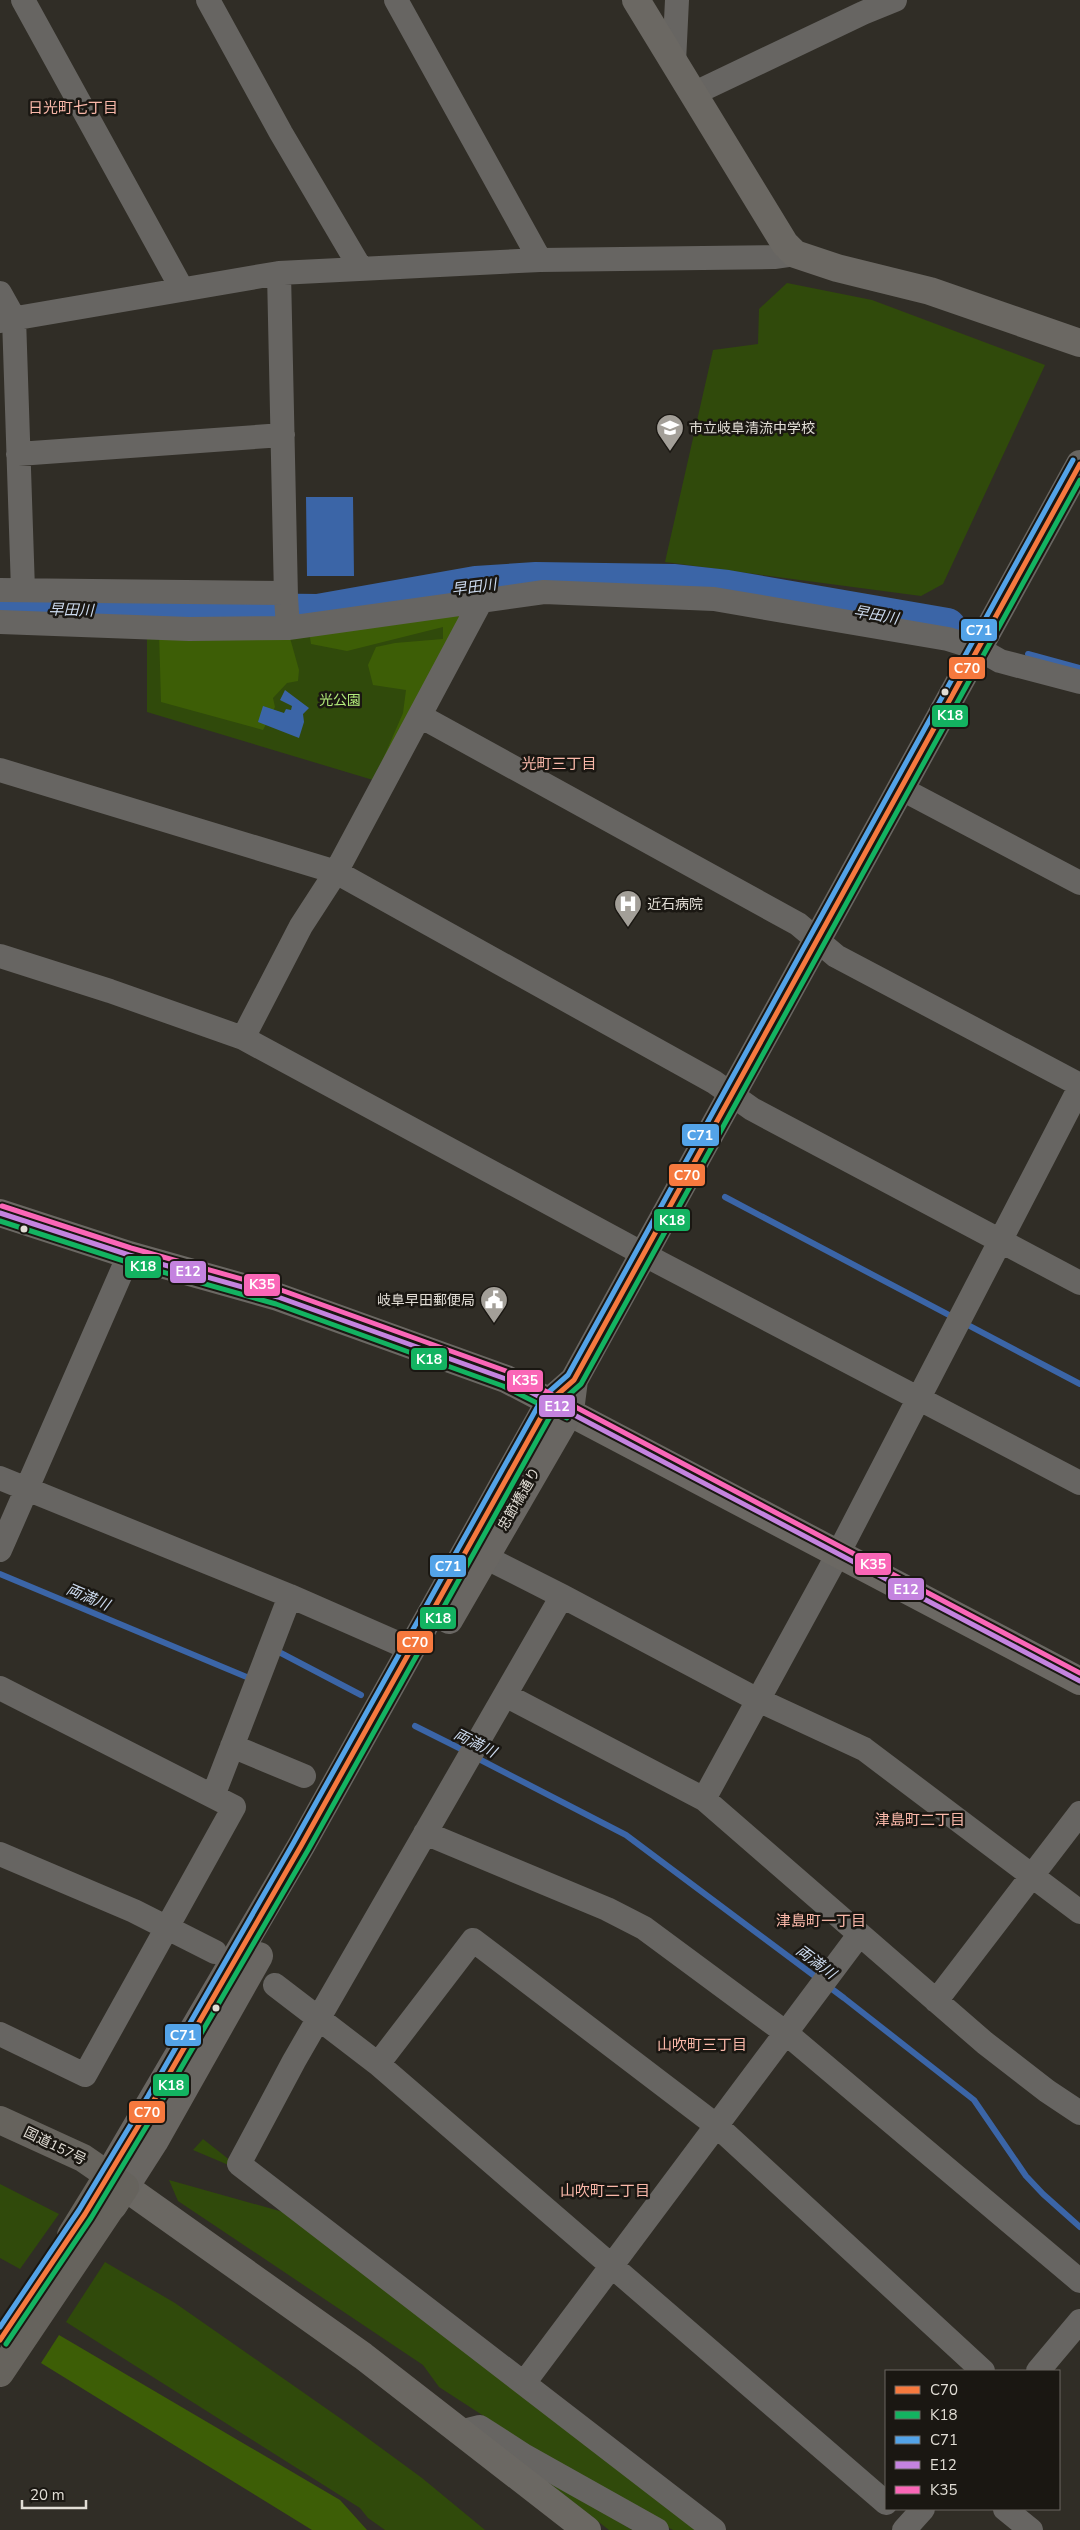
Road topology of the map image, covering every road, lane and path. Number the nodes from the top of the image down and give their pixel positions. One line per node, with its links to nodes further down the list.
1 (23, 0): 13 (street)
2 (208, 0): 11 (street)
3 (396, 0): 10 (street)
4 (636, 0): 7 (street)
5 (677, 0): 7 (street)
6 (895, 0): 8 (street)
7 (674, 62): 8 (street)
8 (695, 93): 9 (street)
9 (795, 254): 10 (street); 16 (street)
10 (540, 260): 11 (street)
11 (362, 268): 12 (street)
12 (279, 273): 13 (street); 17 (street)
13 (182, 289): 15 (street)
14 (0, 293): 15 (street)
15 (7, 320): 18 (street)
16 (1080, 343)
17 (282, 435): 18 (street); 21 (street)
18 (18, 454): 20 (street)
19 (1080, 464): 25 (main road, 忠節橋通り)
20 (11, 590): 21 (street)
21 (286, 595): 24 (street)
22 (482, 599): 24 (street); 25 (street); 27 (street)
23 (0, 622): 24 (street)
24 (288, 625)
25 (978, 648): 26 (street); 29 (main road, 忠節橋通り)
26 (1080, 682)
27 (420, 716): 30 (street); 32 (street)
28 (0, 770): 30 (street)
29 (900, 788): 31 (street); 32 (main road, 忠節橋通り)
30 (336, 872): 34 (street); 36 (street)
31 (1080, 883)
32 (816, 941): 35 (street); 36 (main road, 忠節橋通り)
33 (0, 956): 34 (street)
34 (243, 1038): 40 (street)
35 (1080, 1086): 38 (street)
36 (731, 1094): 38 (street); 40 (main road, 忠節橋通り)
37 (0, 1213): 39 (street)
38 (1000, 1241): 41 (street); 42 (street)
39 (129, 1254): 43 (street); 46 (street)
40 (643, 1254): 42 (street); 43 (main road, 忠節橋通り)
41 (1080, 1284)
42 (919, 1398): 45 (street); 48 (street)
43 (560, 1406): 48 (street); 49 (main road, 忠節橋通り); 52 (main road, 忠節橋通り)
44 (0, 1478): 46 (street)
45 (1080, 1483)
46 (25, 1489): 47 (street); 50 (street)
47 (0, 1550)
48 (838, 1554): 53 (street); 56 (street)
49 (485, 1557): 51 (street); 78 (main road, 忠節橋通り)
50 (290, 1596): 52 (street); 57 (street)
51 (562, 1596): 55 (street); 56 (street)
52 (411, 1649): 78 (main road, 忠節橋通り)
53 (1080, 1681)
54 (0, 1688): 59 (street)
55 (505, 1695): 60 (street); 62 (street)
56 (758, 1700): 60 (street); 64 (street)
57 (232, 1746): 58 (street); 59 (street)
58 (304, 1776)
59 (213, 1796): 66 (street)
60 (704, 1799): 67 (street)
61 (1080, 1813): 64 (street)
62 (425, 1833): 71 (street); 72 (street)
63 (0, 1854): 66 (street)
64 (1032, 1875): 65 (street); 70 (street)
65 (1080, 1912)
66 (167, 1926): 68 (street); 73 (street)
67 (859, 1935): 70 (street); 72 (street)
68 (215, 1952)
69 (275, 1985): 71 (street)
70 (936, 2001): 75 (street)
71 (319, 2017): 74 (street); 87 (street)
72 (786, 2033): 77 (street); 81 (street)
73 (0, 2034)
74 (378, 2064): 77 (street); 80 (street)
75 (1080, 2114)
76 (0, 2120): 78 (highway, 国道157号)
77 (717, 2126): 80 (street); 84 (street)
78 (117, 2181): 79 (main road); 88 (street)
79 (93, 2219): 83 (highway); 86 (highway)
80 (612, 2266): 87 (street); 89 (street)
81 (1080, 2281)
82 (1080, 2321): 85 (street)
83 (0, 2340)
84 (982, 2370)
85 (1039, 2370)
86 (0, 2373)
87 (524, 2382): 93 (street)
88 (460, 2432): 91 (street); 92 (street)
89 (885, 2502)
90 (1006, 2510): 94 (street)
91 (587, 2530)
92 (657, 2530)
93 (714, 2530)
94 (1031, 2530)

